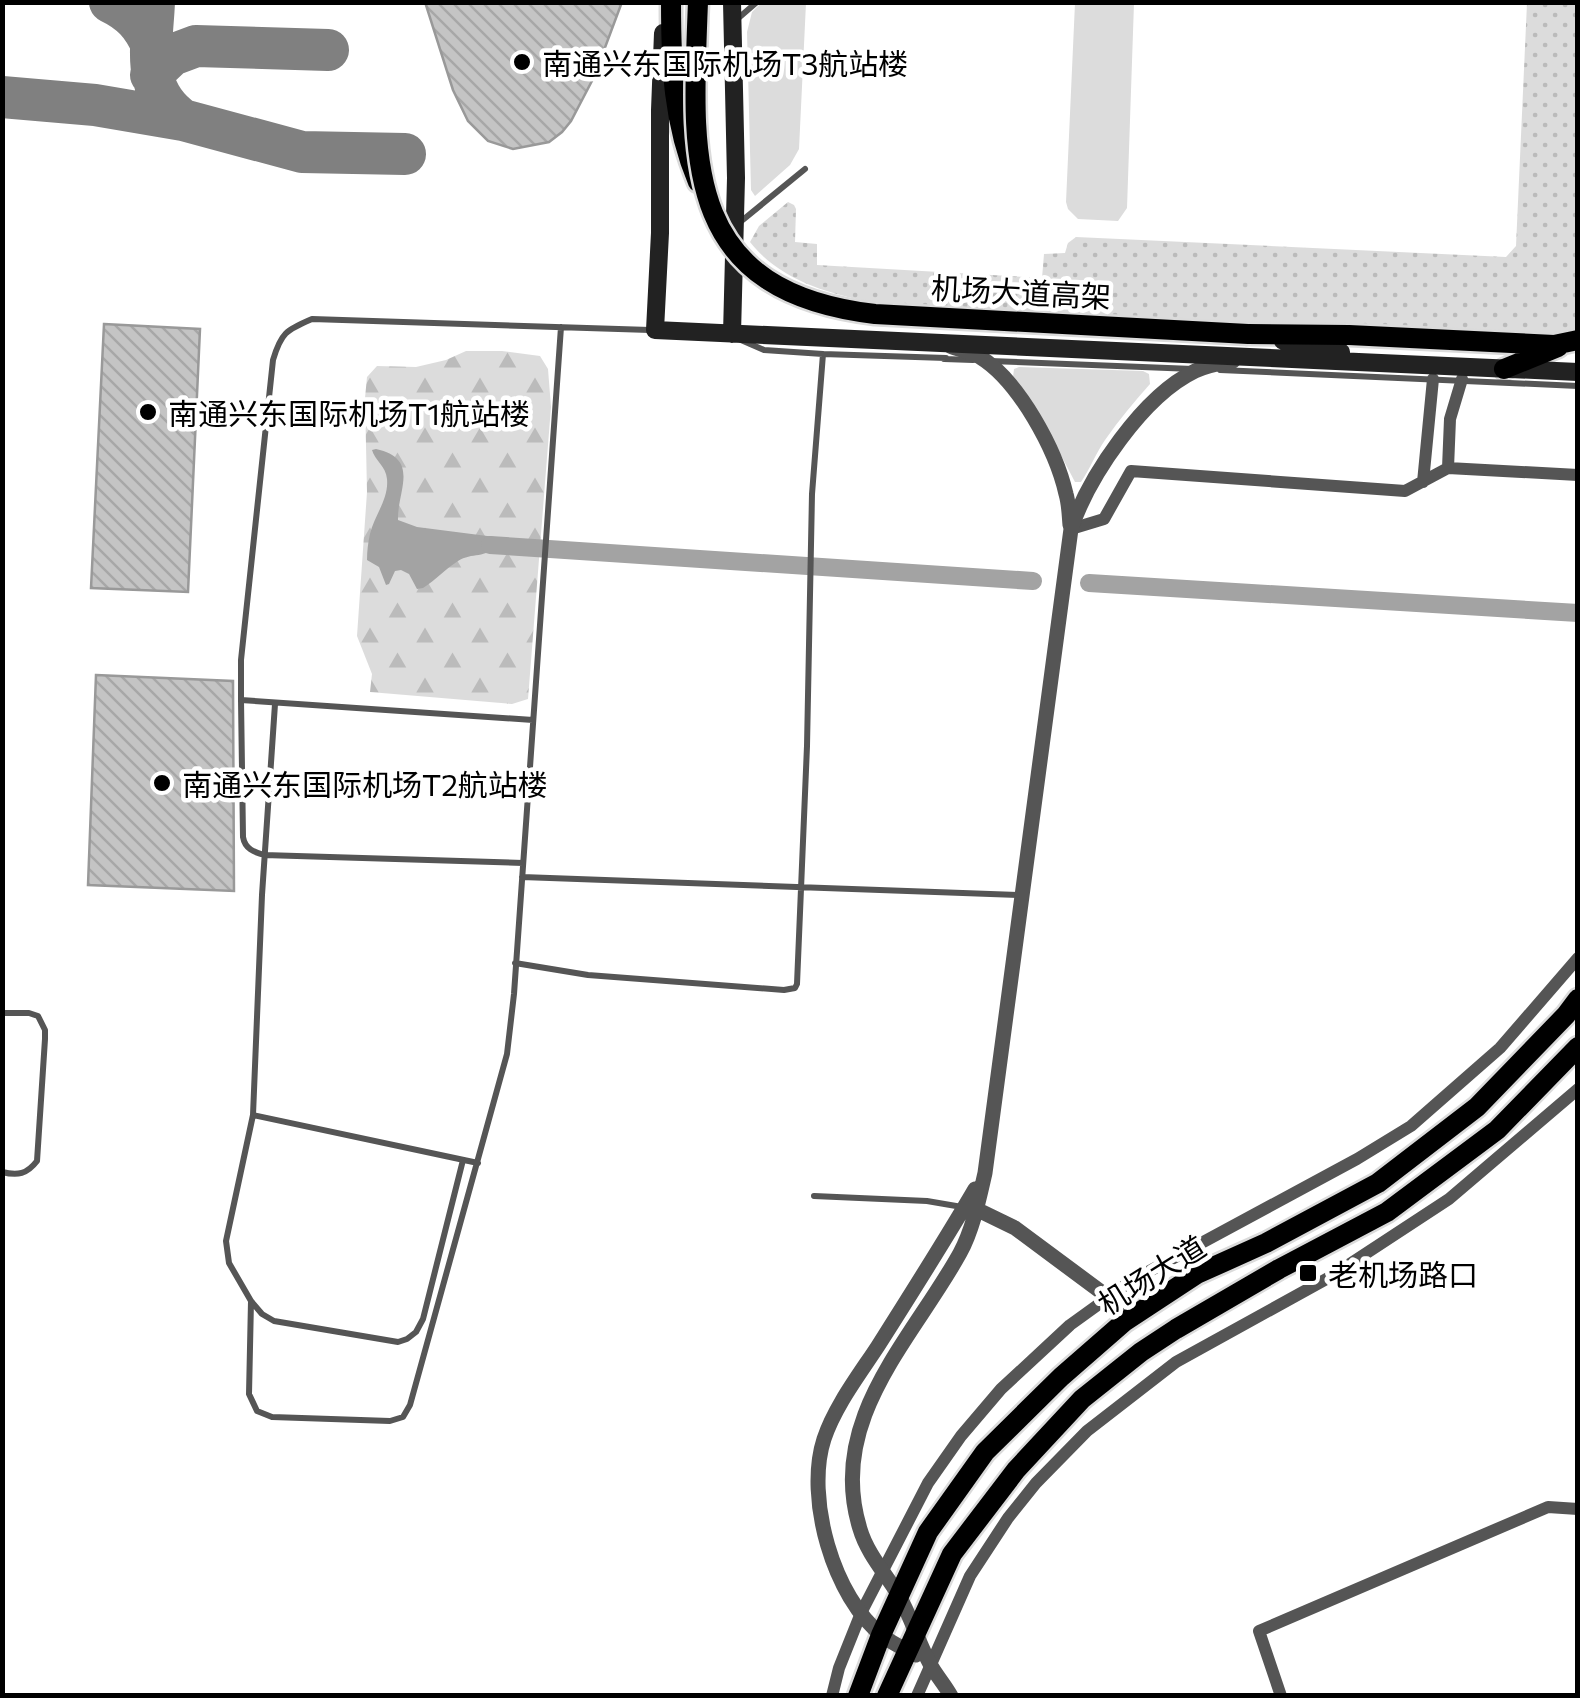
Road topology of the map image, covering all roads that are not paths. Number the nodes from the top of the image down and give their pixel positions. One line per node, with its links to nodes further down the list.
1 (667, 2): 6 (main road, bridge); 9 (main road)
2 (698, 2): 6 (main road, 机场大道高架, bridge)
3 (757, 2): 4 (lane)
4 (732, 8): 7 (main road)
5 (806, 169): 7 (lane)
6 (710, 208): 11 (main road, 机场大道高架, bridge)
7 (735, 227): 10 (main road)
8 (561, 327): 9 (lane); 29 (lane); 31 (lane)
9 (655, 330): 10 (main road)
10 (732, 334): 14 (main road); 15 (lane)
11 (1248, 334): 12 (main road, 机场大道高架); 18 (main road)
12 (1573, 341): 20 (main road)
13 (1008, 346): 14 (main road); 16 (main road); 17 (lane)
14 (942, 351): 15 (lane); 17 (street)
15 (823, 354): 35 (lane)
16 (1256, 357): 18 (main road); 19 (street)
17 (981, 358): 19 (lane); 28 (street)
18 (1398, 364): 20 (main road)
19 (1200, 369): 22 (lane); 28 (street)
20 (1504, 369): 21 (main road)
21 (1578, 372)
22 (1433, 378): 23 (lane); 27 (street)
23 (1462, 380): 24 (lane); 25 (street)
24 (1578, 386)
25 (1448, 468): 26 (street); 27 (street)
26 (1578, 475)
27 (1423, 482): 28 (street)
28 (1071, 529): 36 (street)
29 (241, 700): 30 (lane); 32 (lane)
30 (275, 704): 31 (lane); 32 (lane)
31 (533, 720): 33 (lane)
32 (264, 855): 33 (lane); 43 (lane)
33 (523, 863): 34 (lane)
34 (522, 877): 35 (lane); 38 (lane)
35 (800, 887): 36 (lane); 38 (lane)
36 (1022, 896): 48 (street)
37 (1578, 958): 49 (street)
38 (515, 964): 45 (lane)
39 (1578, 998): 51 (main road, 机场大道)
40 (2, 1013): 46 (lane)
41 (1578, 1046): 57 (main road, 机场大道)
42 (1578, 1089): 58 (street)
43 (253, 1115): 44 (lane); 50 (lane)
44 (462, 1160): 45 (lane); 50 (lane)
45 (478, 1163): 50 (lane)
46 (2, 1172)
47 (814, 1196): 48 (lane)
48 (970, 1208): 49 (street); 53 (street); 55 (street)
49 (1108, 1297): 51 (street); 53 (street)
50 (250, 1301)
51 (1124, 1322): 54 (main road, 机场大道)
52 (1578, 1509): 64 (street)
53 (882, 1572): 54 (street); 55 (street)
54 (898, 1595): 56 (main road, 机场大道); 57 (street)
55 (862, 1613): 56 (street); 59 (street)
56 (881, 1635): 57 (street); 60 (main road, 机场大道)
57 (911, 1641): 58 (street); 61 (main road, 机场大道)
58 (930, 1664): 62 (street); 63 (street)
59 (832, 1696)
60 (858, 1696)
61 (887, 1696)
62 (917, 1696)
63 (951, 1696)
64 (1281, 1696)

